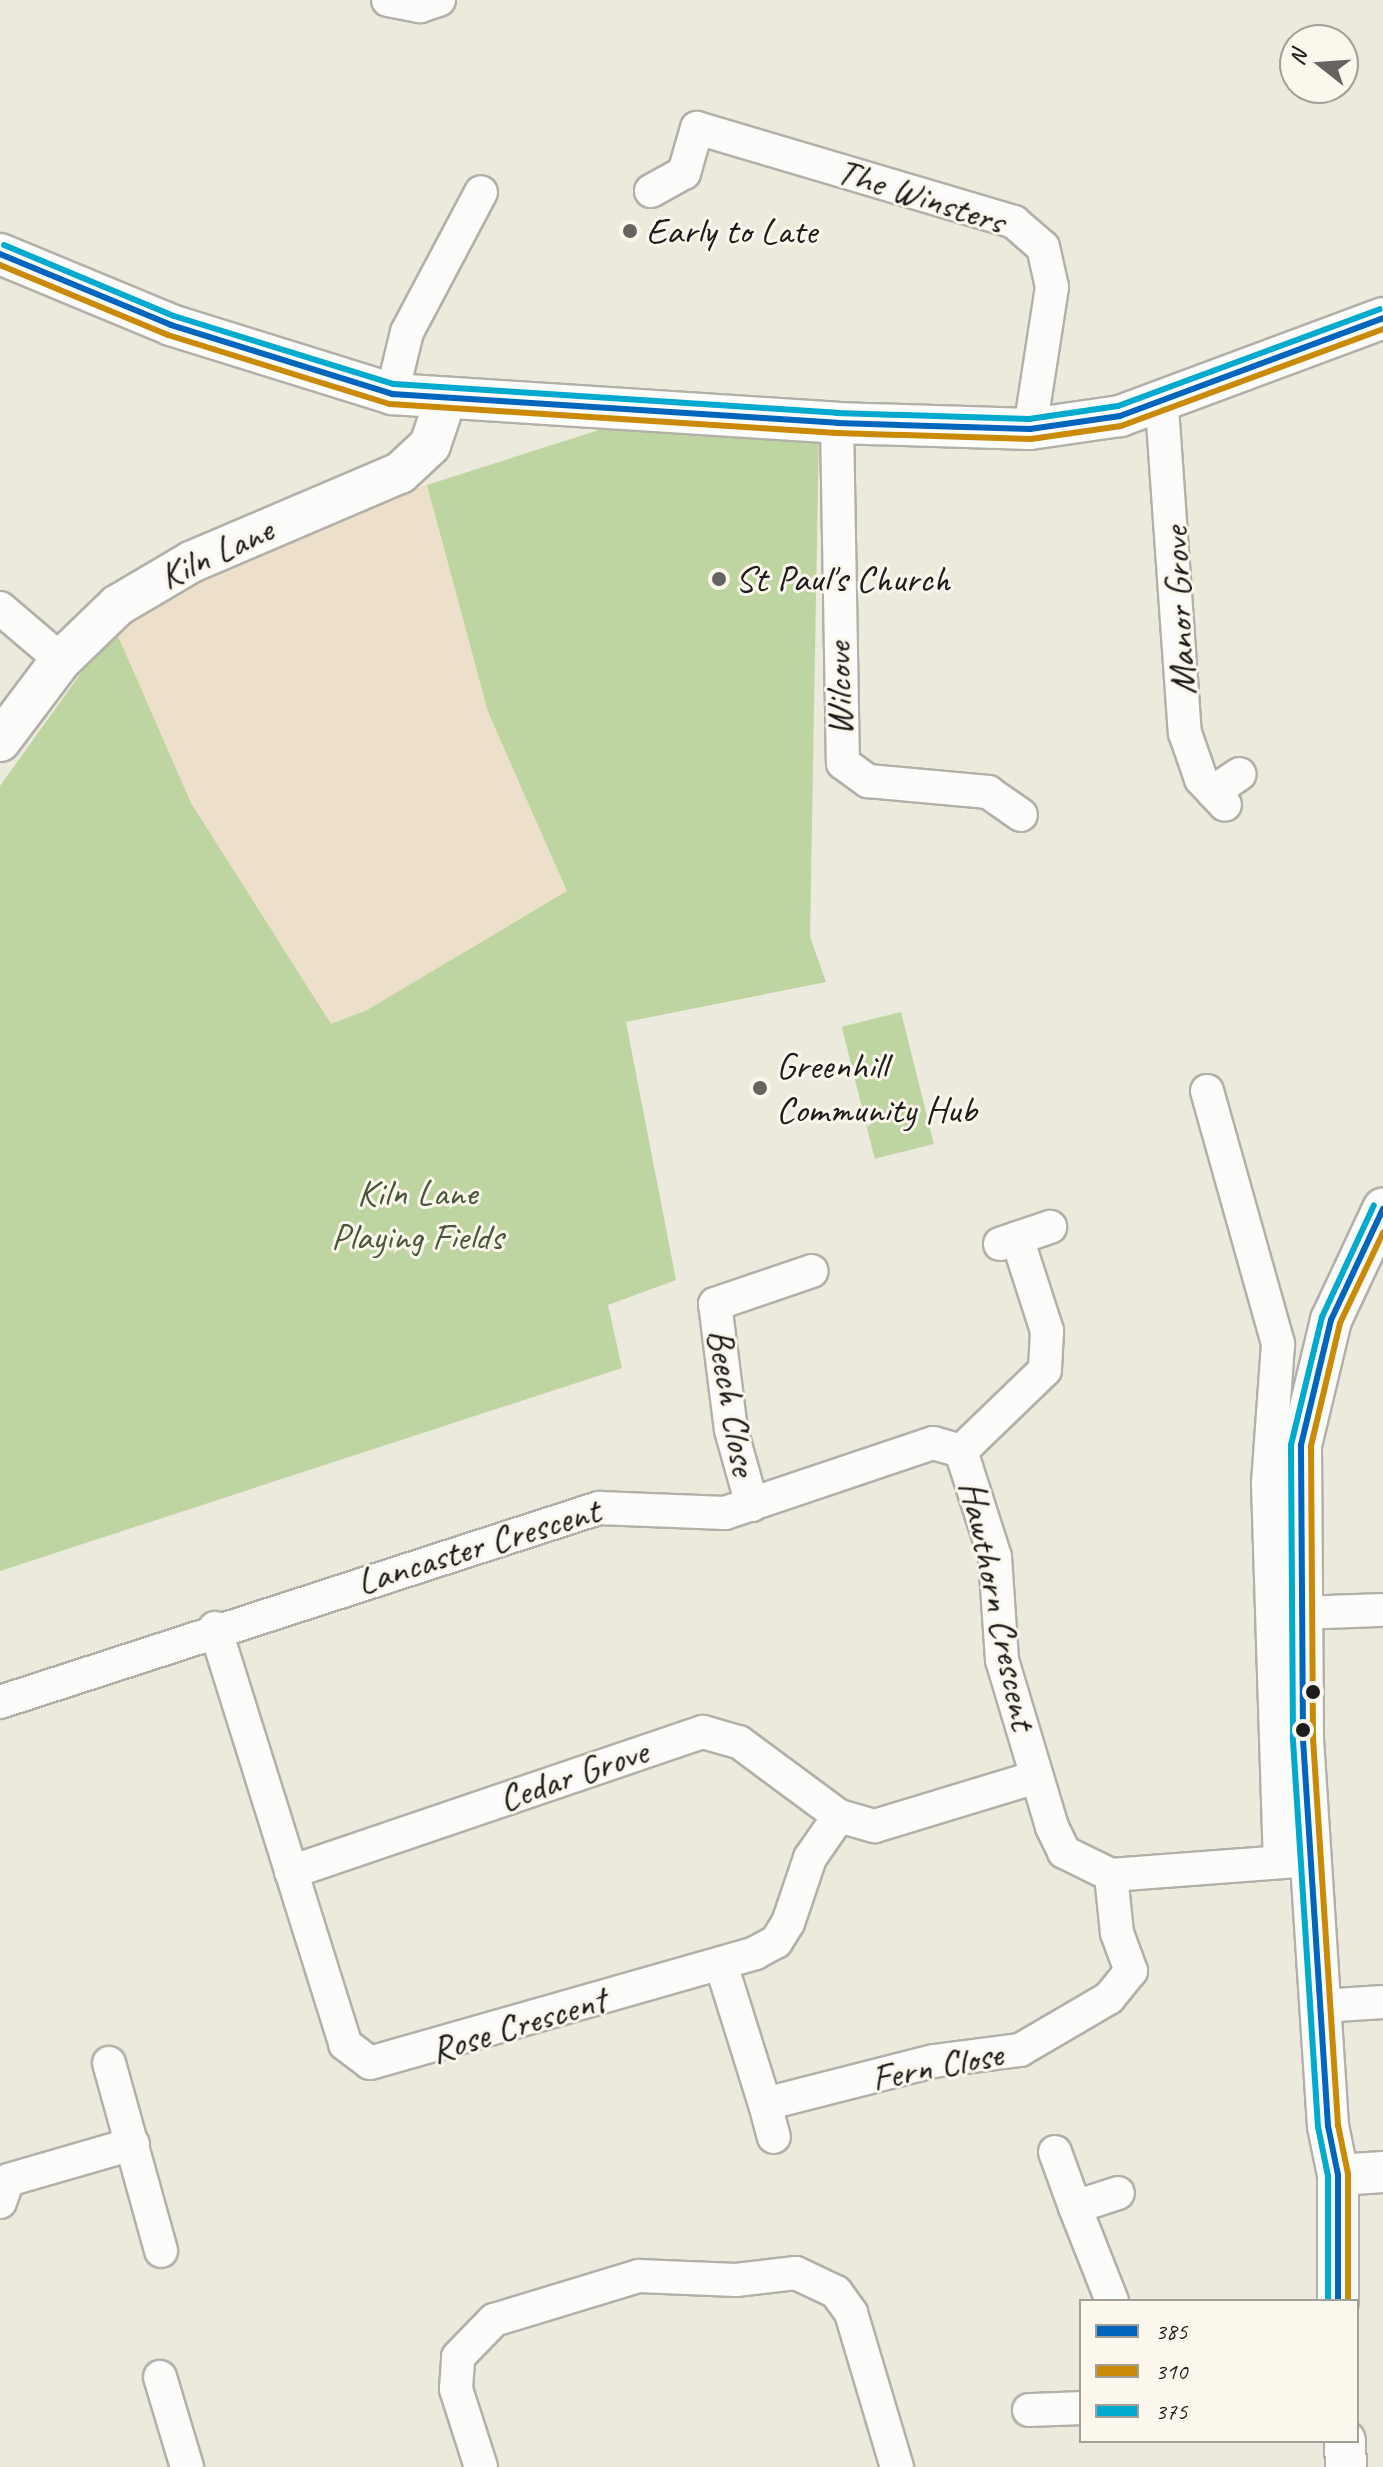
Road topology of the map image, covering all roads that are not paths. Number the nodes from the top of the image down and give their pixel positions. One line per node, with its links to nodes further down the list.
1 (388, 0): 2 (street)
2 (439, 0)
3 (651, 191): 11 (street, The Winsters)
4 (481, 192): 7 (street)
5 (0, 254): 7 (street)
6 (1383, 318): 9 (street)
7 (392, 394): 8 (street)
8 (446, 398): 10 (street); 13 (street, Kiln Lane)
9 (1162, 407): 11 (street); 15 (street, Manor Grove)
10 (837, 423): 11 (street); 16 (street, Wilcove)
11 (1030, 429)
12 (0, 608): 13 (street)
13 (61, 660): 14 (street, Kiln Lane)
14 (0, 741)
15 (1240, 774)
16 (1021, 815)
17 (1207, 1091): 29 (street)
18 (1383, 1209): 24 (street)
19 (1050, 1227): 21 (street, Hawthorn Crescent)
20 (812, 1271): 22 (street, Beech Close)
21 (961, 1451): 22 (street, Lancaster Crescent); 27 (street, Hawthorn Crescent)
22 (752, 1505): 25 (street, Lancaster Crescent)
23 (1383, 1610): 24 (street)
24 (1300, 1613): 29 (street)
25 (215, 1628): 26 (street, Lancaster Crescent); 30 (street, Rose Crescent)
26 (0, 1702)
27 (1036, 1777): 28 (street); 31 (street, Hawthorn Crescent)
28 (839, 1816): 30 (street, Cedar Grove); 32 (street, Rose Crescent)
29 (1295, 1861): 31 (street); 34 (street)
30 (291, 1872): 32 (street, Rose Crescent)
31 (1111, 1875): 36 (street, Fern Close)
32 (721, 1964): 36 (street)
33 (1383, 2002): 34 (street)
34 (1321, 2006): 41 (street)
35 (109, 2063): 38 (street)
36 (765, 2104): 37 (street)
37 (774, 2137)
38 (133, 2144): 43 (street); 45 (street)
39 (1055, 2152): 44 (street)
40 (1383, 2172): 41 (street)
41 (1338, 2175): 47 (street)
42 (1118, 2193): 44 (street)
43 (0, 2202)
44 (1075, 2207): 46 (street)
45 (161, 2251)
46 (1111, 2299)
47 (1338, 2299)
48 (160, 2377): 52 (street)
49 (1079, 2408): 50 (street)
50 (1029, 2410)
51 (1345, 2443): 55 (street)
52 (187, 2467)
53 (481, 2467): 54 (street)
54 (897, 2467)
55 (1346, 2467)

